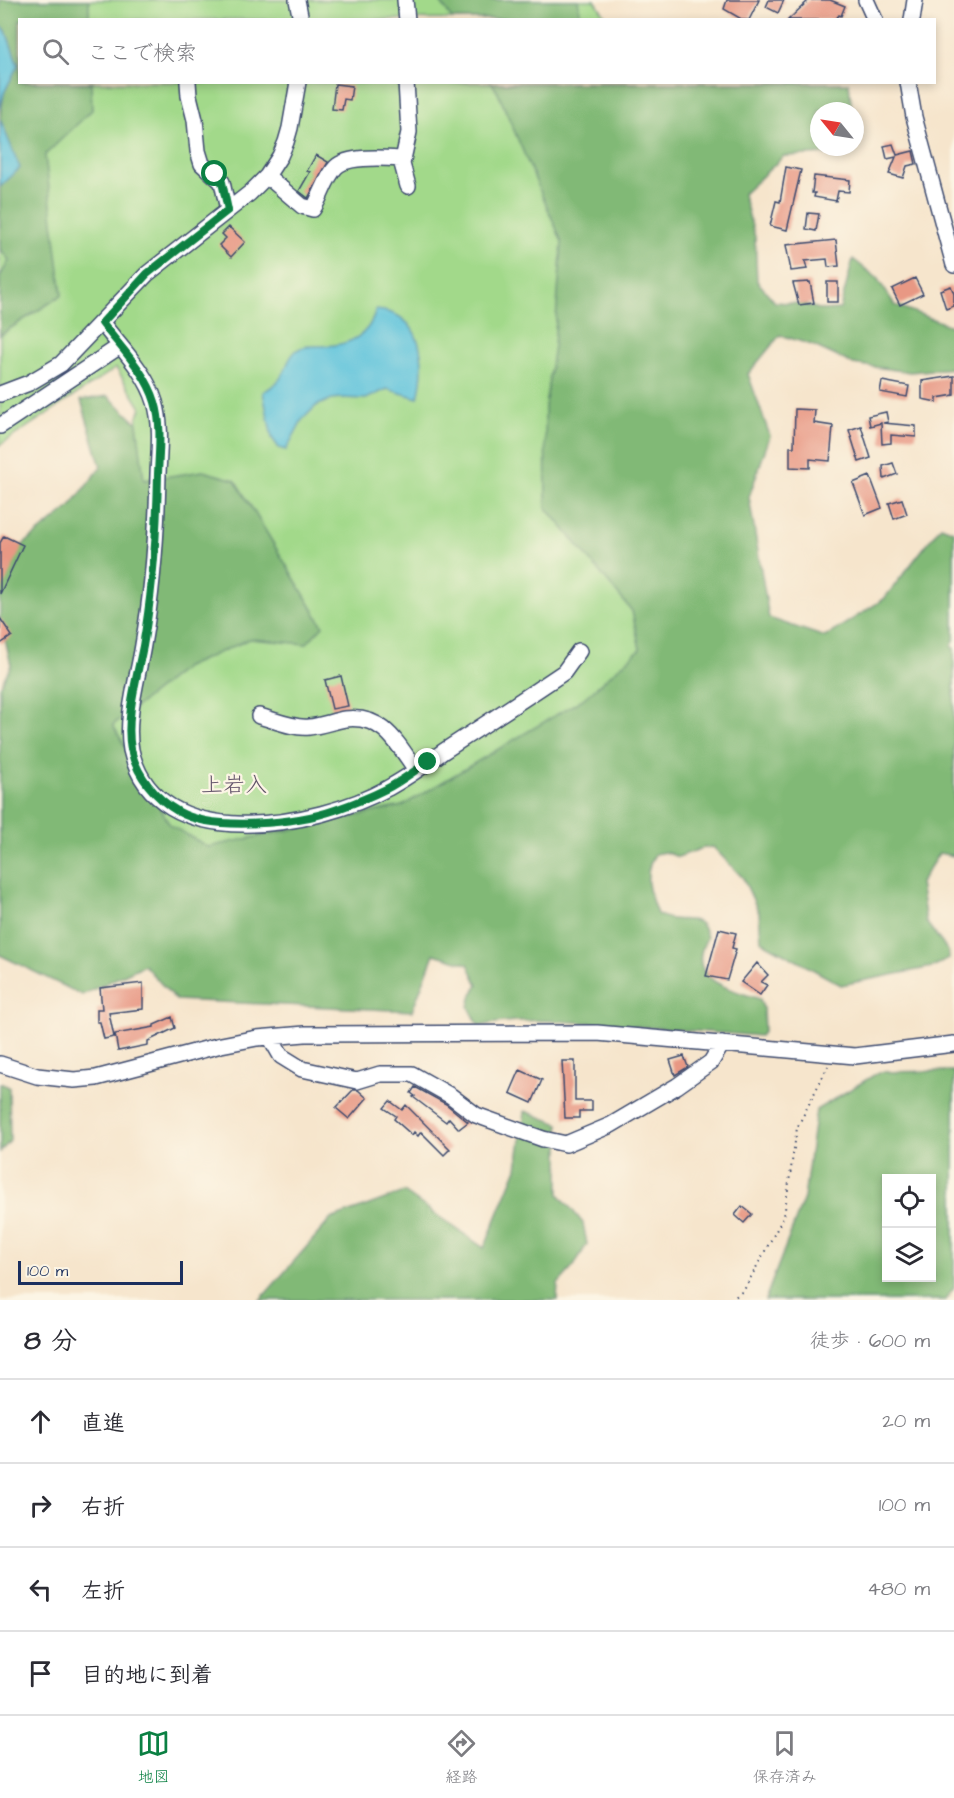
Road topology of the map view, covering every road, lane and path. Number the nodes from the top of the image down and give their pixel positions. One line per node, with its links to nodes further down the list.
1 (297, 0): 5 (street)
2 (405, 0): 6 (street)
3 (866, 0): 7 (street)
4 (915, 0): 8 (street)
5 (301, 18)
6 (406, 18)
7 (874, 18)
8 (912, 18)
9 (188, 84): 16 (street)
10 (298, 84): 14 (street)
11 (406, 84): 13 (street)
12 (908, 84): 17 (street)
13 (402, 159): 14 (street); 15 (street)
14 (267, 176): 16 (street)
15 (408, 186)
16 (228, 210): 18 (street)
17 (954, 265)
18 (102, 323): 19 (street); 20 (street)
19 (120, 346): 21 (street); 24 (street)
20 (0, 394)
21 (0, 426)
22 (579, 651): 24 (street)
23 (259, 716): 24 (street)
24 (416, 770)
25 (270, 1037): 26 (street); 26 (street); 29 (street)
26 (722, 1044): 28 (street)
27 (954, 1044): 28 (street)
28 (834, 1054): 30 (path)
29 (0, 1064)
30 (731, 1300)

